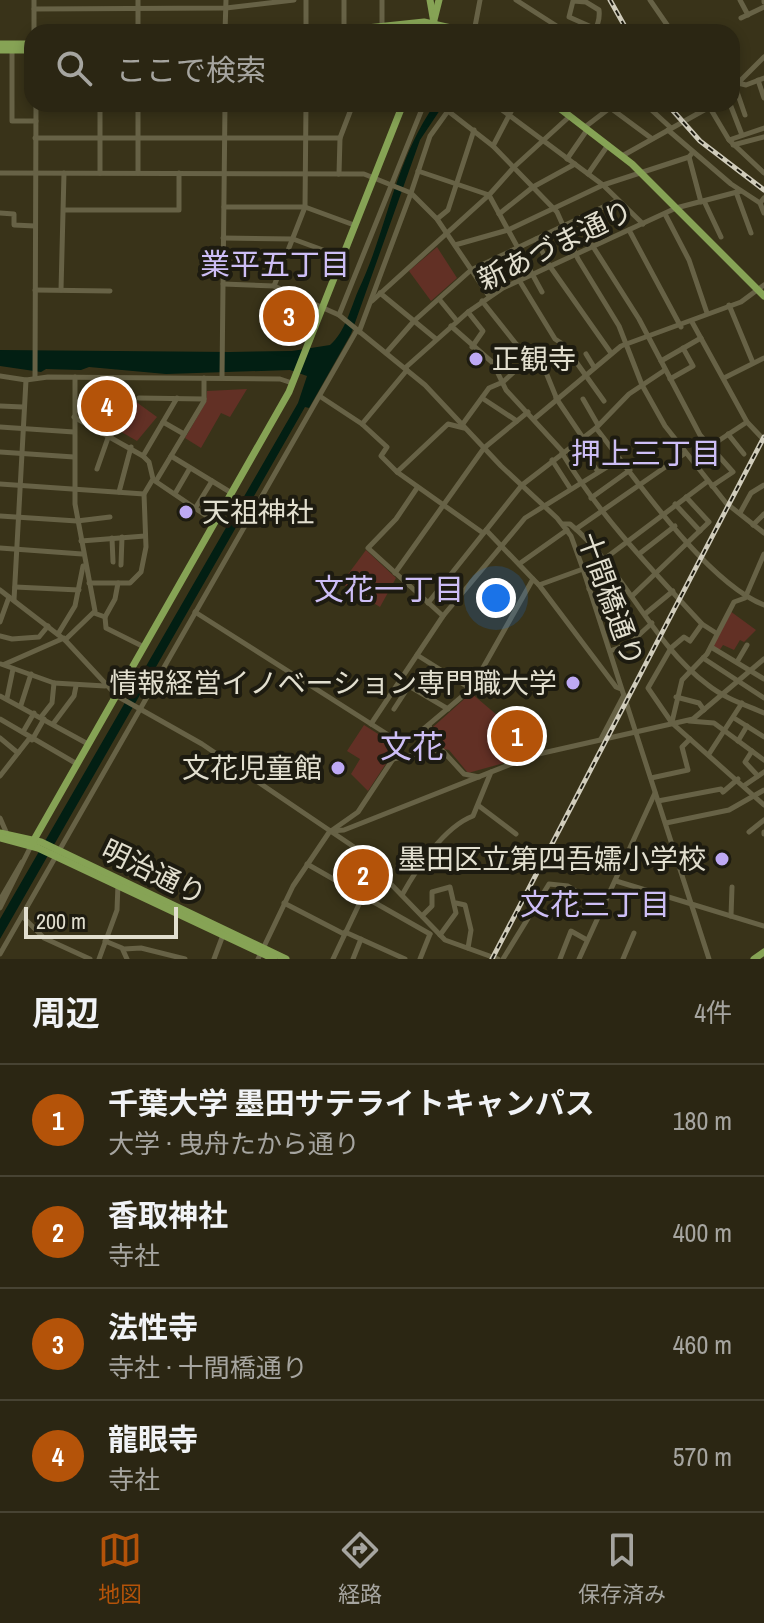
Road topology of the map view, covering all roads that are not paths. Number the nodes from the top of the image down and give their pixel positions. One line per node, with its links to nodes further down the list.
1 (34, 0): 16 (street)
2 (138, 0): 17 (street)
3 (226, 0): 15 (street)
4 (294, 0): 15 (street)
5 (306, 0): 24 (street)
6 (344, 0): 25 (street)
7 (382, 0): 26 (street)
8 (430, 0): 20 (main road)
9 (439, 0): 20 (main road)
10 (480, 0): 29 (street)
11 (516, 0): 30 (street)
12 (650, 0): 33 (street)
13 (740, 0): 18 (street)
14 (764, 3): 18 (street)
15 (226, 8): 17 (street); 23 (street)
16 (34, 9): 17 (street); 21 (street)
17 (138, 9): 22 (street)
18 (748, 15): 19 (street)
19 (741, 18)
20 (434, 23): 27 (main road); 28 (main road)
21 (34, 24)
22 (138, 24)
23 (225, 24)
24 (306, 24)
25 (344, 24)
26 (381, 24)
27 (425, 24)
28 (438, 24)
29 (473, 24)
30 (554, 24)
31 (582, 24): 32 (street)
32 (596, 24)
33 (666, 24)
34 (0, 47): 35 (main road); 37 (main road)
35 (24, 47)
36 (24, 48): 37 (main road)
37 (12, 50): 66 (street)
38 (764, 57): 40 (street)
39 (761, 79): 41 (street); 42 (street)
40 (740, 81)
41 (740, 86)
42 (764, 98)
43 (740, 100): 63 (street)
44 (36, 112): 66 (street)
45 (100, 112): 76 (street)
46 (138, 112): 72 (street)
47 (225, 112): 73 (street)
48 (306, 112): 77 (street)
49 (350, 112): 78 (street)
50 (400, 112): 102 (main road)
51 (421, 112): 104 (street)
52 (447, 112): 89 (street)
53 (449, 112): 70 (street)
54 (504, 112): 64 (street)
55 (511, 112): 64 (street)
56 (565, 112): 65 (main road)
57 (603, 112): 67 (street)
58 (619, 112): 79 (street)
59 (653, 112): 69 (street)
60 (701, 112): 69 (street)
61 (715, 112): 81 (street)
62 (733, 112): 71 (street)
63 (745, 115)
64 (509, 116): 80 (street); 83 (street)
65 (570, 116): 67 (main road); 80 (street)
66 (36, 121): 75 (street)
67 (586, 128): 82 (main road); 86 (street)
68 (764, 128): 71 (street)
69 (670, 129): 79 (street); 84 (street)
70 (474, 130): 83 (street); 103 (street)
71 (742, 135): 81 (street)
72 (138, 137): 73 (street); 76 (street); 94 (street)
73 (224, 137): 77 (street); 96 (street)
74 (764, 137): 81 (street)
75 (35, 138): 76 (street); 91 (street)
76 (100, 138): 93 (street)
77 (306, 138): 78 (street); 97 (street)
78 (340, 138): 99 (street)
79 (651, 138): 85 (street)
80 (542, 140): 86 (street); 88 (street)
81 (731, 142): 98 (street)
82 (609, 145): 85 (main road); 100 (street)
83 (493, 146): 88 (street)
84 (691, 154): 101 (street); 108 (street); 112 (street)
85 (622, 156): 101 (main road)
86 (567, 159): 87 (street)
87 (575, 164): 100 (street); 106 (street)
88 (514, 167): 106 (street); 109 (street)
89 (418, 171): 103 (street); 107 (street)
90 (0, 173): 91 (street)
91 (35, 173): 92 (street); 125 (street)
92 (64, 173): 93 (street); 117 (street)
93 (100, 173): 94 (street)
94 (138, 173): 95 (street)
95 (179, 173): 96 (street); 117 (street)
96 (224, 173): 97 (street); 113 (street)
97 (305, 173): 99 (street); 114 (street)
98 (764, 173)
99 (339, 174): 102 (street)
100 (588, 174): 105 (street)
101 (641, 174): 105 (street); 115 (main road)
102 (374, 177): 104 (street); 124 (main road)
103 (456, 183): 109 (street); 122 (street)
104 (392, 185): 107 (street); 160 (street)
105 (603, 185): 110 (street); 116 (street)
106 (533, 187): 116 (street); 120 (street)
107 (409, 192): 122 (street); 154 (street)
108 (738, 192): 111 (street); 112 (street, 新あづま通り); 129 (street)
109 (489, 195): 120 (street); 130 (street)
110 (618, 200): 123 (street); 126 (street)
111 (762, 200): 119 (street)
112 (702, 202): 115 (street, 新あづま通り); 131 (street)
113 (224, 207): 114 (street); 132 (street)
114 (305, 207): 124 (street); 133 (street)
115 (676, 208): 121 (street, 新あづま通り); 149 (main road)
116 (554, 209): 126 (street); 127 (street)
117 (64, 210): 147 (street)
118 (0, 213): 125 (street)
119 (764, 213)
120 (499, 214): 127 (street)
121 (665, 214): 123 (street, 新あづま通り); 159 (street)
122 (437, 219): 130 (street)
123 (643, 224): 128 (street, 新あづま通り)
124 (354, 225): 139 (main road)
125 (35, 226): 146 (street)
126 (564, 226): 134 (street); 138 (street)
127 (508, 230): 135 (street); 137 (street)
128 (629, 230): 136 (street, 新あづま通り); 165 (street)
129 (751, 233)
130 (448, 234): 135 (street); 151 (street)
131 (721, 237)
132 (223, 238): 133 (street); 144 (street)
133 (293, 239): 139 (street); 145 (street)
134 (536, 239): 137 (street); 140 (street)
135 (455, 245): 141 (street)
136 (592, 245): 138 (street, 新あづま通り); 167 (street)
137 (517, 248): 141 (street); 142 (street)
138 (576, 252): 140 (street, 新あづま通り); 170 (street)
139 (342, 257): 156 (main road)
140 (549, 265): 142 (street, 新あづま通り); 175 (street)
141 (471, 270): 152 (street); 153 (street)
142 (530, 274): 143 (street, 新あづま通り); 150 (street)
143 (519, 280): 152 (street, 新あづま通り); 185 (street)
144 (223, 284): 145 (street, 十間橋通り); 187 (street)
145 (274, 286): 156 (street, 十間橋通り)
146 (35, 290): 147 (street); 188 (street)
147 (61, 290): 148 (street)
148 (110, 291)
149 (762, 291): 157 (street)
150 (542, 292)
151 (380, 293): 154 (street); 161 (street)
152 (489, 296): 155 (street, 新あづま通り)
153 (439, 299): 161 (street); 162 (street)
154 (371, 301): 166 (street)
155 (482, 301): 158 (street, 新あづま通り); 171 (street)
156 (324, 305): 160 (street, 十間橋通り); 195 (main road)
157 (729, 305): 159 (street); 181 (street)
158 (468, 312): 162 (street, 新あづま通り); 172 (street)
159 (707, 313): 163 (street)
160 (341, 317): 166 (street, 十間橋通り)
161 (414, 321): 169 (street); 174 (street)
162 (457, 321): 164 (street, 新あづま通り)
163 (692, 322): 165 (street); 168 (street)
164 (451, 326): 169 (street, 新あづま通り); 172 (street)
165 (681, 327): 167 (street)
166 (357, 330): 174 (street, 十間橋通り); 197 (street)
167 (647, 335): 170 (street); 179 (street)
168 (701, 338): 173 (street); 191 (street)
169 (436, 339): 183 (street, 新あづま通り)
170 (626, 343): 175 (street); 196 (street)
171 (517, 345): 178 (street); 180 (street)
172 (472, 347): 180 (street)
173 (683, 348): 179 (street); 192 (street)
174 (386, 353): 183 (street, 十間橋通り)
175 (611, 353): 182 (street)
176 (586, 354): 182 (street)
177 (764, 358): 181 (street)
178 (528, 359): 194 (street); 201 (street)
179 (661, 361): 184 (street)
180 (493, 363): 194 (street)
181 (753, 363): 191 (street)
182 (595, 367): 185 (street)
183 (406, 369): 213 (street, 新あづま通り); 215 (street, 十間橋通り)
184 (665, 370): 192 (street); 196 (street)
185 (586, 374): 201 (street); 204 (street)
186 (0, 376): 193 (street)
187 (222, 376): 190 (street); 195 (street)
188 (35, 377): 189 (street); 193 (street)
189 (75, 377): 190 (street); 208 (street)
190 (204, 378): 202 (street)
191 (724, 378): 212 (street)
192 (670, 379): 225 (street)
193 (26, 380): 206 (street)
194 (503, 382): 200 (street); 207 (street)
195 (293, 384): 256 (main road)
196 (642, 385): 216 (street); 230 (street)
197 (321, 397): 213 (street); 315 (street)
198 (139, 398): 199 (street)
199 (177, 398): 202 (street); 211 (street)
200 (482, 398): 210 (street); 215 (street)
201 (556, 398): 209 (street); 222 (street)
202 (204, 399): 219 (street)
203 (583, 399): 216 (street)
204 (604, 401)
205 (0, 406): 206 (street)
206 (23, 407): 217 (street)
207 (528, 412): 209 (street); 210 (street)
208 (74, 417): 218 (street); 221 (street)
209 (535, 418): 229 (street)
210 (517, 421): 226 (street)
211 (163, 422): 219 (street); 232 (street)
212 (747, 422): 220 (street); 223 (street)
213 (362, 424): 240 (street)
214 (0, 427): 217 (street)
215 (464, 427): 226 (street, 十間橋通り); 240 (street)
216 (597, 427): 222 (street); 235 (street)
217 (22, 428): 218 (street); 228 (street)
218 (74, 432): 234 (street)
219 (184, 434): 233 (street)
220 (728, 434): 225 (street); 231 (street)
221 (109, 435): 224 (street); 238 (street)
222 (580, 440): 229 (street); 241 (street)
223 (764, 440)
224 (131, 447): 232 (street); 254 (street)
225 (709, 447): 247 (street)
226 (484, 448): 248 (street, 十間橋通り); 261 (street)
227 (0, 452): 228 (street)
228 (21, 453): 234 (street); 250 (street)
229 (562, 453): 236 (street); 244 (street)
230 (684, 454): 245 (street); 247 (street)
231 (744, 454)
232 (143, 456): 242 (street)
233 (171, 456): 237 (street); 242 (street)
234 (74, 457): 253 (street)
235 (620, 459): 239 (street); 241 (street)
236 (552, 460): 248 (street); 252 (street)
237 (190, 468): 243 (street); 255 (street)
238 (97, 469)
239 (630, 470): 245 (street); 259 (street)
240 (397, 472): 251 (street)
241 (598, 472): 244 (street)
242 (154, 480): 255 (street); 257 (street)
243 (212, 481): 256 (street); 263 (street)
244 (579, 483): 252 (street); 259 (street)
245 (640, 483): 264 (street); 265 (street)
246 (0, 484): 250 (street)
247 (710, 484): 258 (street); 266 (street)
248 (522, 485): 262 (street, 十間橋通り); 278 (street)
249 (764, 485): 266 (street)
250 (19, 486): 253 (street); 270 (street)
251 (417, 487): 261 (street); 299 (street)
252 (570, 488): 262 (street)
253 (74, 489): 254 (street); 271 (street)
254 (119, 492): 257 (street)
255 (176, 492): 263 (street)
256 (230, 492): 272 (main road)
257 (144, 494): 280 (street)
258 (686, 497): 260 (street); 277 (street)
259 (591, 498): 264 (street)
260 (675, 504): 265 (street); 277 (street)
261 (443, 506): 278 (street); 299 (street)
262 (544, 506): 275 (street, 十間橋通り); 286 (street)
263 (196, 507): 272 (street)
264 (601, 510): 276 (street); 284 (street)
265 (663, 513): 274 (street); 284 (street)
266 (740, 513): 273 (street)
267 (764, 514): 273 (street)
268 (0, 516): 270 (street)
269 (110, 517): 271 (street)
270 (17, 518): 271 (street); 288 (street)
271 (77, 521): 283 (street)
272 (214, 521): 328 (main road)
273 (753, 525): 279 (street)
274 (675, 526): 285 (street); 290 (street)
275 (565, 527): 276 (street); 295 (street); 297 (street, 十間橋通り)
276 (576, 529): 292 (street)
277 (700, 531): 285 (street)
278 (484, 532): 286 (street); 313 (street)
279 (764, 533)
280 (145, 536): 281 (street); 303 (street)
281 (122, 537): 282 (street); 296 (street)
282 (112, 538): 283 (street); 294 (street)
283 (81, 541): 289 (street)
284 (627, 541): 290 (street); 292 (street)
285 (689, 541): 298 (street); 312 (street)
286 (501, 544): 295 (street); 318 (street)
287 (0, 548): 288 (street)
288 (16, 550): 289 (street); 305 (street)
289 (82, 554): 293 (street)
290 (639, 554): 298 (street)
291 (764, 554): 312 (street)
292 (603, 560): 300 (street)
293 (83, 561): 302 (street); 308 (street)
294 (113, 562)
295 (519, 564): 301 (street)
296 (121, 565)
297 (583, 569): 304 (street); 306 (street, 十間橋通り)
298 (656, 572): 309 (street); 310 (street)
299 (395, 573): 313 (street)
300 (614, 574): 306 (street); 310 (street)
301 (533, 579): 304 (street); 346 (street)
302 (89, 583): 303 (street); 316 (street)
303 (118, 583): 319 (street)
304 (539, 585): 347 (street)
305 (15, 587): 308 (street); 311 (street)
306 (589, 589): 331 (street, 十間橋通り)
307 (0, 590): 311 (street)
308 (79, 590): 326 (street)
309 (673, 591): 317 (street); 322 (street)
310 (632, 596): 317 (street)
311 (12, 598): 320 (street); 323 (street)
312 (745, 598): 314 (street); 324 (street)
313 (428, 603): 318 (street)
314 (764, 605)
315 (195, 612): 357 (street); 367 (street)
316 (94, 613): 319 (street); 326 (street)
317 (645, 614): 321 (street)
318 (443, 616): 332 (street)
319 (105, 617): 328 (street)
320 (0, 622)
321 (652, 623): 330 (street); 331 (street)
322 (702, 624): 324 (street); 330 (street)
323 (48, 626): 325 (street); 326 (street)
324 (716, 633): 329 (street)
325 (0, 636)
326 (63, 637): 336 (street); 345 (street)
327 (747, 645): 335 (street)
328 (144, 647): 352 (main road)
329 (711, 647): 333 (street); 335 (street)
330 (671, 648): 338 (street); 365 (street)
331 (610, 651): 347 (street, 十間橋通り)
332 (417, 655): 346 (street); 367 (street)
333 (703, 658): 338 (street); 342 (street)
334 (764, 659): 339 (street)
335 (737, 662): 339 (street)
336 (0, 664): 337 (street)
337 (13, 669): 340 (street); 350 (street)
338 (690, 670): 348 (street); 349 (street)
339 (750, 671): 341 (street); 342 (street)
340 (31, 674): 343 (street); 354 (street)
341 (764, 679)
342 (739, 681): 348 (street); 351 (street)
343 (54, 683): 344 (street); 361 (street)
344 (76, 686): 345 (street); 366 (street)
345 (105, 686): 352 (street)
346 (471, 689): 356 (street)
347 (623, 692): 372 (street, 十間橋通り); 378 (street)
348 (723, 694): 353 (street); 358 (street)
349 (676, 697): 358 (street); 365 (street)
350 (2, 698): 354 (street)
351 (764, 698)
352 (120, 699): 357 (street); 380 (main road)
353 (742, 703): 360 (street); 362 (street)
354 (21, 705): 359 (street)
355 (394, 709): 356 (street)
356 (448, 709): 368 (street)
357 (139, 710): 404 (street); 409 (street)
358 (704, 710): 364 (street)
359 (34, 713): 361 (street); 371 (street)
360 (764, 713)
361 (43, 718): 366 (street); 377 (street)
362 (734, 718): 369 (street); 370 (street)
363 (0, 719): 371 (street)
364 (687, 720): 365 (street); 370 (street)
365 (672, 723): 372 (street); 375 (street)
366 (53, 724): 380 (street)
367 (371, 724): 373 (street)
368 (429, 725): 373 (street); 381 (street)
369 (747, 726): 374 (street); 379 (street)
370 (726, 731): 379 (street); 384 (street)
371 (23, 732): 377 (street)
372 (636, 732): 378 (street); 392 (street, 十間橋通り)
373 (390, 736): 385 (street)
374 (764, 737)
375 (690, 739): 384 (street); 392 (street)
376 (1, 740): 383 (street)
377 (31, 740): 383 (street); 387 (street)
378 (600, 740): 388 (street)
379 (738, 741): 382 (street)
380 (88, 744): 387 (main road)
381 (434, 749): 385 (street); 391 (street)
382 (752, 751): 386 (street); 389 (street)
383 (18, 753): 390 (street)
384 (709, 754): 393 (street)
385 (393, 759): 404 (street)
386 (764, 760)
387 (77, 764): 408 (main road)
388 (491, 772): 391 (street); 400 (street)
389 (761, 774): 394 (street)
390 (0, 776)
391 (479, 777): 404 (street)
392 (651, 778): 396 (street, 十間橋通り)
393 (738, 779): 394 (street); 398 (street)
394 (745, 785): 397 (street)
395 (764, 790): 397 (street)
396 (656, 792): 398 (street, 十間橋通り); 411 (street)
397 (756, 796): 399 (street); 403 (street)
398 (658, 801): 403 (street, 十間橋通り)
399 (764, 805)
400 (479, 806): 406 (street); 414 (street)
401 (0, 818): 407 (street)
402 (764, 820): 405 (street)
403 (666, 823): 419 (street, 十間橋通り)
404 (330, 831): 410 (street); 414 (street)
405 (749, 832)
406 (516, 834)
407 (2, 835): 408 (main road, 明治通り)
408 (35, 844): 409 (main road, 明治通り); 416 (street); 420 (street)
409 (56, 853): 412 (main road, 明治通り); 422 (street)
410 (307, 864): 415 (street); 417 (street)
411 (616, 881): 419 (street); 421 (street)
412 (119, 882): 429 (main road, 明治通り); 433 (street); 437 (main road, 明治通り)
413 (732, 887): 424 (street)
414 (402, 895): 423 (street)
415 (363, 896): 426 (street); 427 (street)
416 (0, 900)
417 (284, 903): 427 (street); 437 (street)
418 (456, 903): 423 (street); 430 (street); 434 (street)
419 (692, 904): 424 (street); 454 (street, 十間橋通り)
420 (0, 908)
421 (603, 908): 432 (street); 450 (street)
422 (22, 916): 438 (street); 439 (street)
423 (422, 916): 426 (street)
424 (731, 916): 425 (street)
425 (764, 926)
426 (432, 932): 430 (street); 449 (street)
427 (345, 933): 431 (street); 446 (street)
428 (634, 933): 453 (street)
429 (223, 935): 437 (main road, 明治通り); 443 (street)
430 (440, 935): 434 (street)
431 (361, 939): 447 (street); 448 (street)
432 (587, 940): 451 (street); 452 (street)
433 (105, 941): 435 (street); 440 (street)
434 (468, 948): 450 (street)
435 (124, 949): 441 (street); 442 (street)
436 (764, 952): 455 (main road)
437 (261, 953): 444 (main road, 明治通り); 445 (main road, 明治通り)
438 (0, 954)
439 (90, 959)
440 (99, 959)
441 (127, 959)
442 (185, 959)
443 (214, 959)
444 (274, 959)
445 (286, 959)
446 (333, 959)
447 (353, 959)
448 (405, 959)
449 (420, 959)
450 (500, 959)
451 (560, 959)
452 (579, 959)
453 (623, 959)
454 (709, 959)
455 (754, 959)

